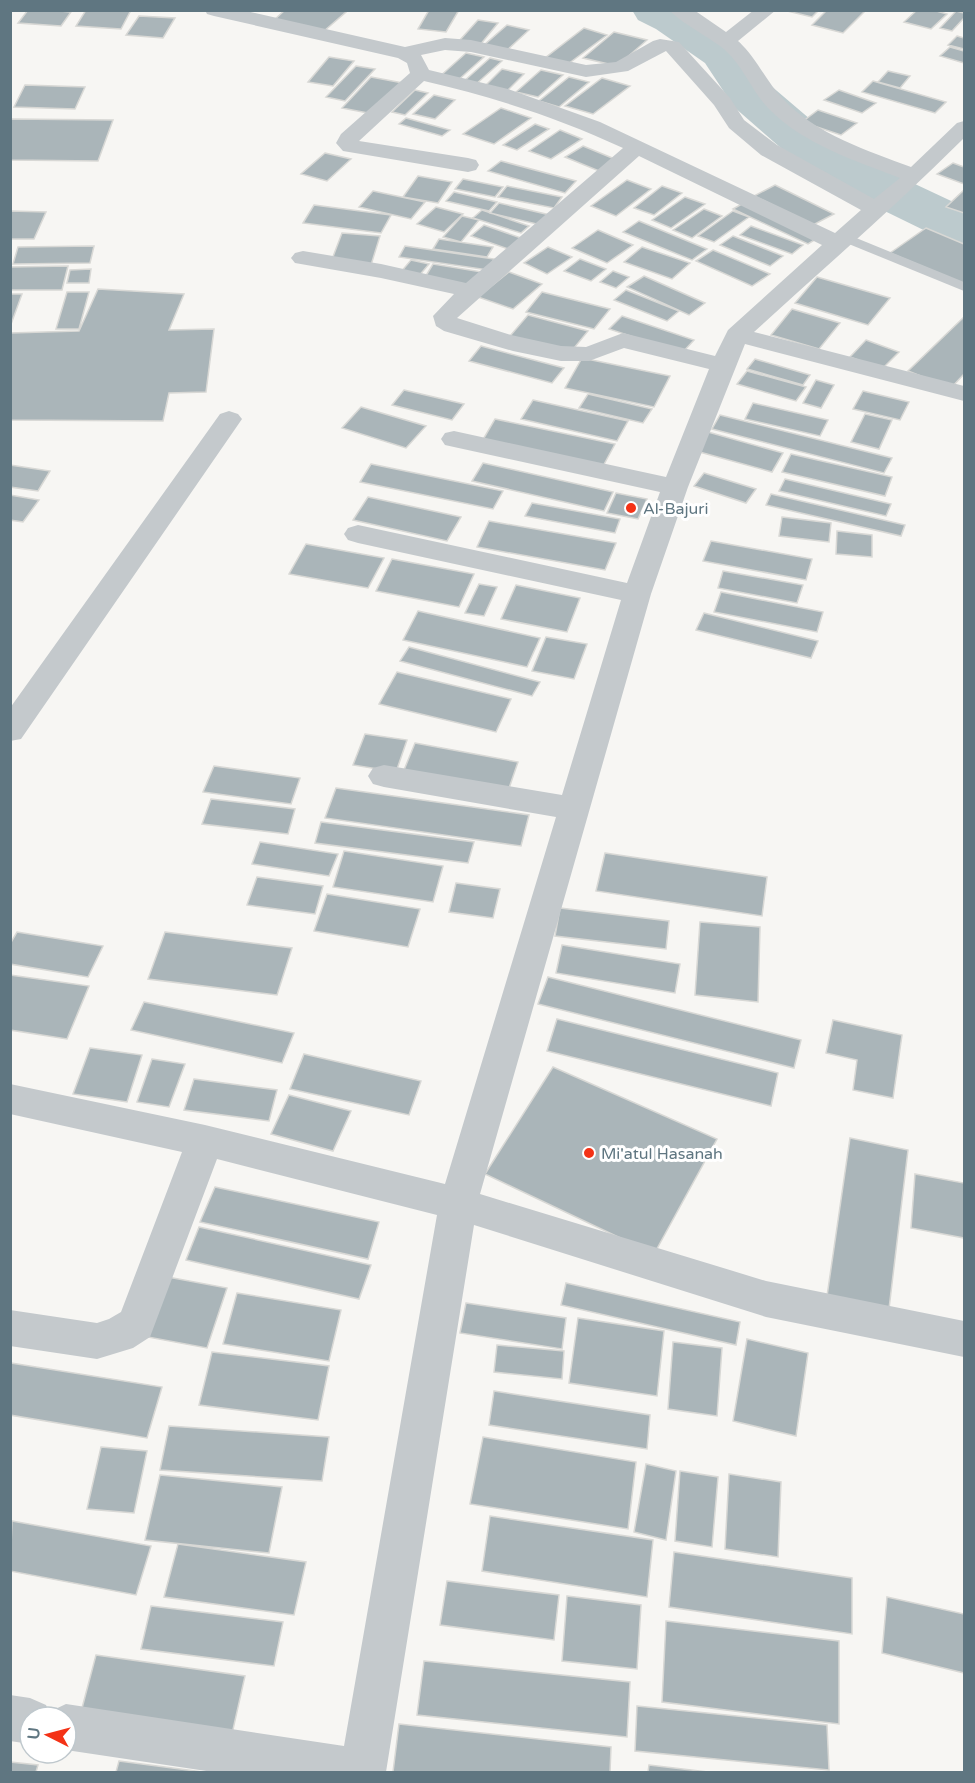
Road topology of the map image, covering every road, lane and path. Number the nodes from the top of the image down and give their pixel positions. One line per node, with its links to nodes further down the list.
1 (214, 10): 4 (street)
2 (679, 10): 5 (street)
3 (767, 10): 5 (street)
4 (251, 14): 6 (street)
5 (725, 42): 11 (street)
6 (405, 53): 7 (street); 12 (street)
7 (420, 74): 9 (street); 10 (street)
8 (964, 127): 11 (street)
9 (636, 148): 13 (street); 16 (street)
10 (468, 165)
11 (911, 179): 12 (street)
12 (876, 208): 13 (street)
13 (840, 240): 15 (lane); 17 (street)
14 (303, 258): 16 (street)
15 (964, 287)
16 (471, 291): 18 (street)
17 (737, 335): 18 (street); 19 (street)
18 (723, 365): 22 (street)
19 (964, 394)
20 (230, 419): 25 (street)
21 (454, 439): 22 (street)
22 (675, 488): 24 (street)
23 (358, 534): 24 (street)
24 (638, 594): 27 (street)
25 (10, 732)
26 (384, 776): 27 (street)
27 (574, 809): 30 (street)
28 (10, 1099): 29 (street)
29 (205, 1141): 30 (street); 31 (street)
30 (458, 1204): 32 (street); 34 (street)
31 (10, 1328)
32 (964, 1339)
33 (78, 1729): 34 (street)
34 (363, 1772)

